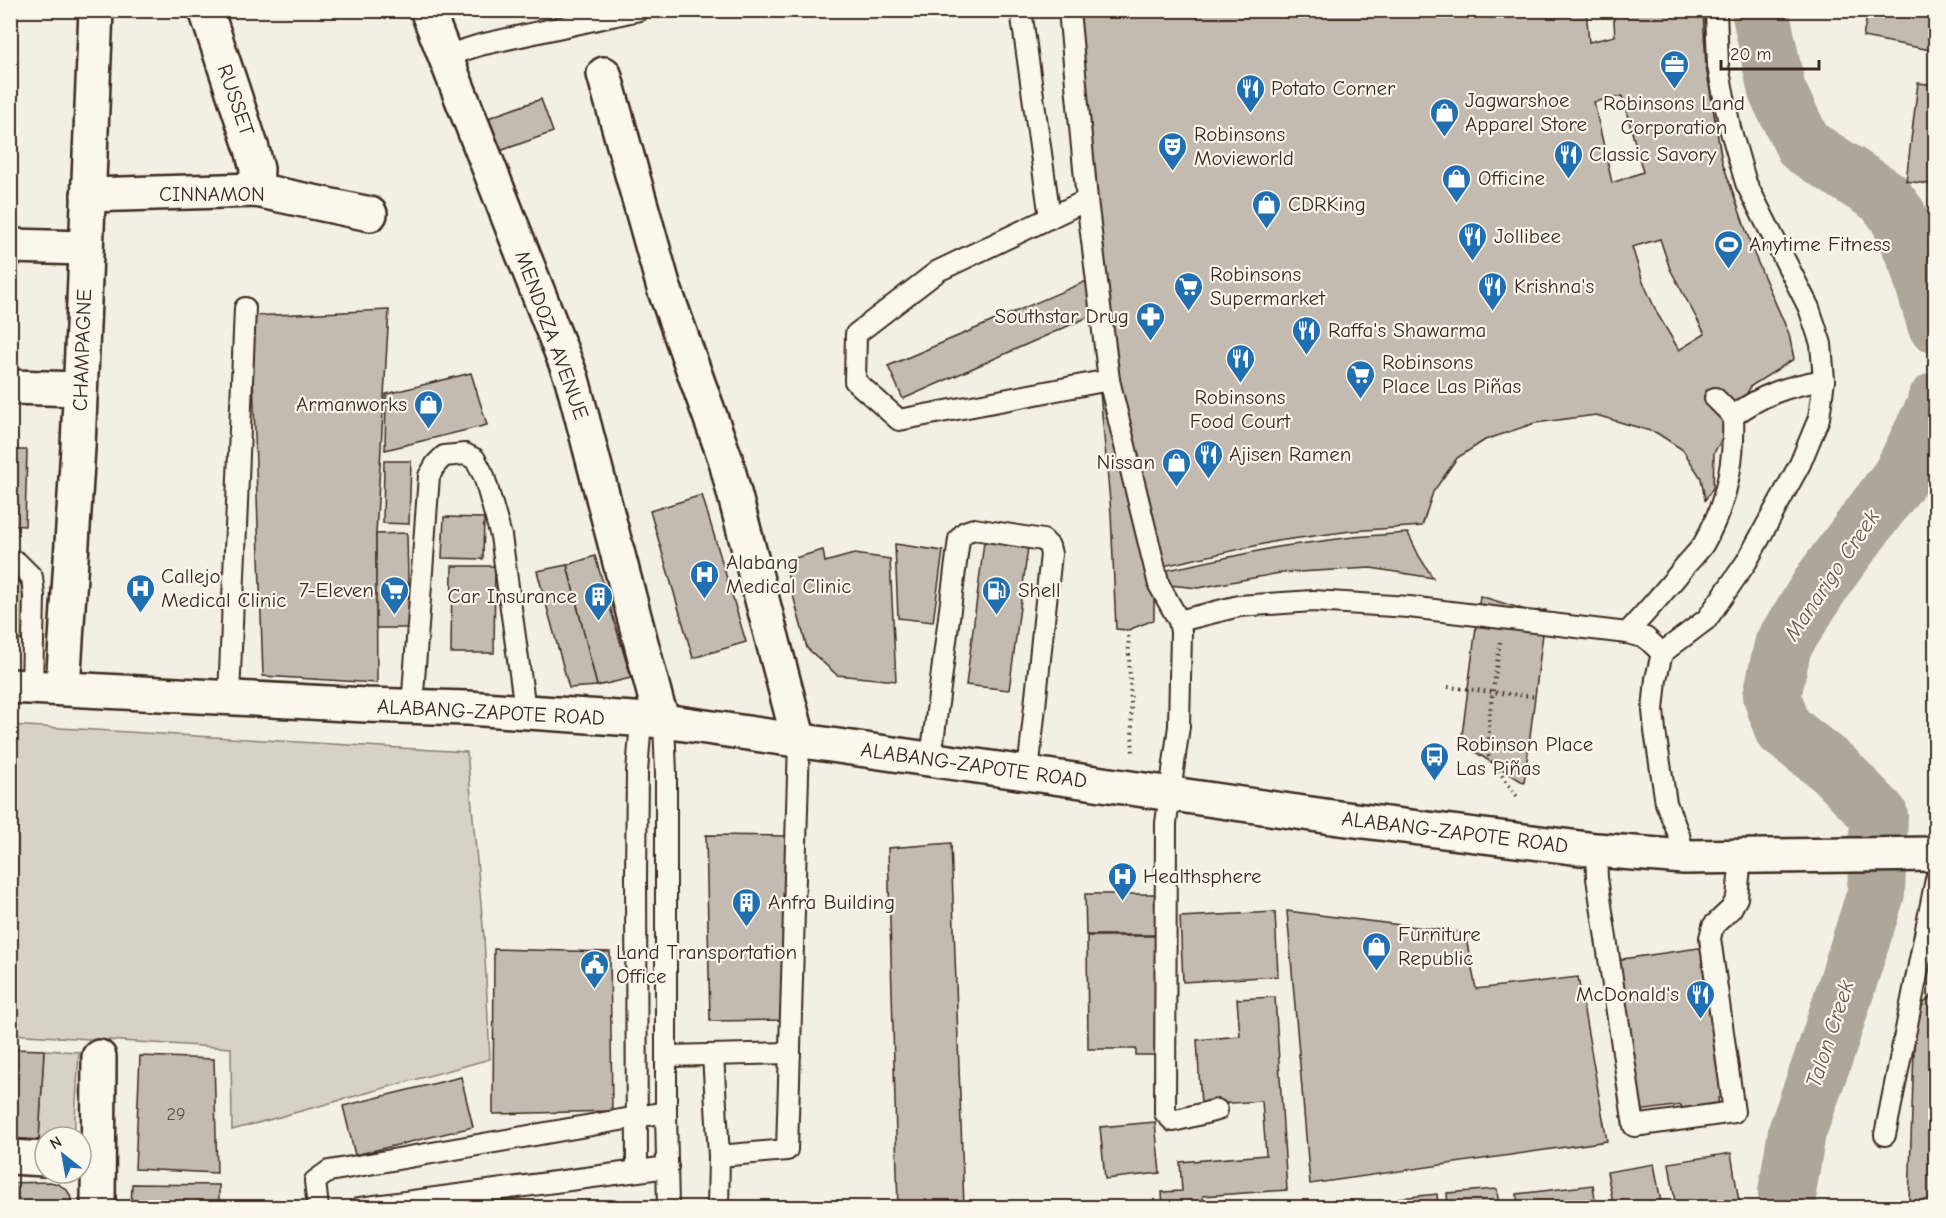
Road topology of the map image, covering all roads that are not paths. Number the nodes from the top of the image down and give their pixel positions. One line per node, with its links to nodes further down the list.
1 (96, 10): 11 (main road, CHAMPAGNE)
2 (206, 10): 10 (main road, RUSSET)
3 (427, 10): 8 (main road, MENDOZA AVENUE)
4 (639, 10): 8 (lane)
5 (1021, 10): 14 (lane)
6 (1069, 10): 12 (lane)
7 (1716, 10): 19 (lane)
8 (445, 56): 32 (main road, MENDOZA AVENUE)
9 (604, 74): 33 (main road)
10 (256, 190): 11 (main road, CINNAMON); 13 (main road, CINNAMON)
11 (88, 195): 16 (main road, CHAMPAGNE)
12 (1088, 200): 14 (lane); 18 (lane)
13 (370, 214)
14 (1050, 218): 18 (lane)
15 (10, 246): 16 (main road)
16 (86, 248): 21 (main road, CHAMPAGNE)
17 (245, 308): 29 (lane)
18 (1109, 380): 25 (lane)
19 (1824, 381): 23 (lane); 27 (lane)
20 (10, 387): 21 (main road)
21 (80, 389): 28 (main road, CHAMPAGNE)
22 (1715, 398): 23 (lane)
23 (1733, 416): 26 (lane)
24 (10, 562): 28 (lane)
25 (1179, 621): 26 (lane); 36 (lane)
26 (1627, 633): 27 (lane)
27 (1662, 653): 40 (lane)
28 (35, 687): 29 (main road, ALABANG-ZAPOTE ROAD)
29 (229, 697): 30 (main road, ALABANG-ZAPOTE ROAD)
30 (412, 707): 31 (main road, ALABANG-ZAPOTE ROAD); 31 (lane)
31 (524, 712): 32 (main road, ALABANG-ZAPOTE ROAD)
32 (652, 720): 33 (main road, ALABANG-ZAPOTE ROAD); 44 (lane); 48 (lane)
33 (799, 741): 34 (main road, ALABANG-ZAPOTE ROAD); 42 (lane)
34 (931, 758): 35 (main road, ALABANG-ZAPOTE ROAD); 35 (lane)
35 (1028, 773): 36 (main road, ALABANG-ZAPOTE ROAD)
36 (1171, 793): 37 (main road, ALABANG-ZAPOTE ROAD); 46 (lane)
37 (1596, 850): 39 (lane); 40 (main road, ALABANG-ZAPOTE ROAD)
38 (1935, 854): 39 (main road, ALABANG-ZAPOTE ROAD)
39 (1741, 856): 40 (main road, ALABANG-ZAPOTE ROAD)
40 (1684, 857)
41 (1935, 879): 50 (lane)
42 (790, 1053): 43 (lane); 51 (lane)
43 (713, 1055): 44 (lane); 51 (lane)
44 (667, 1056): 47 (lane)
45 (99, 1058): 49 (main road)
46 (1217, 1110)
47 (666, 1112): 48 (lane); 54 (lane)
48 (637, 1117): 55 (lane); 58 (lane)
49 (93, 1127)
50 (1885, 1136)
51 (719, 1156): 61 (lane)
52 (10, 1157): 53 (main road)
53 (33, 1158)
54 (668, 1167): 55 (lane); 60 (lane)
55 (637, 1170): 59 (lane)
56 (93, 1179): 57 (main road)
57 (98, 1208)
58 (318, 1208)
59 (360, 1208)
60 (668, 1208)
61 (718, 1208)

